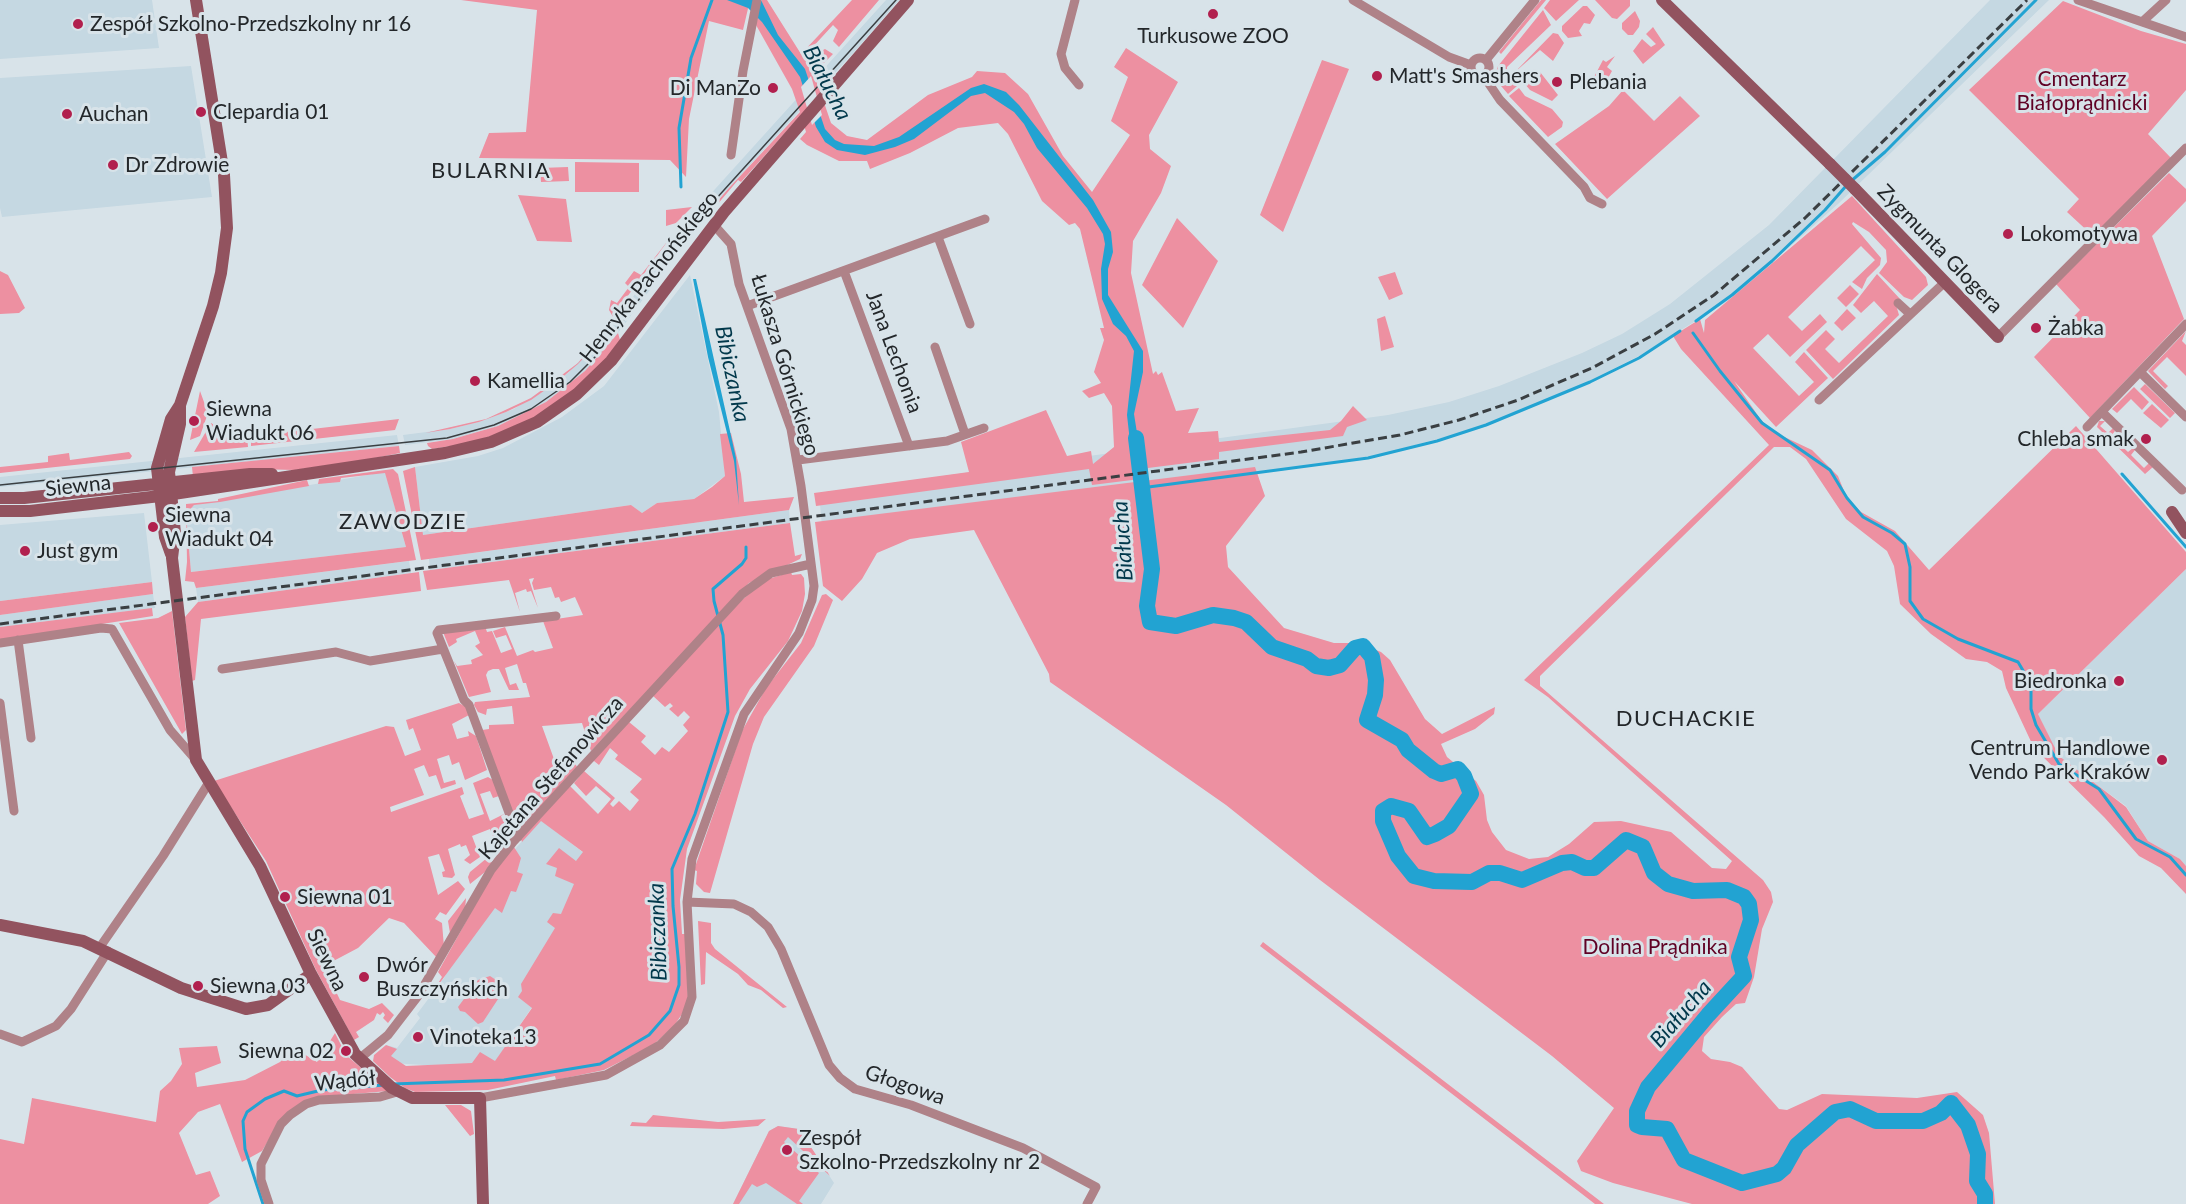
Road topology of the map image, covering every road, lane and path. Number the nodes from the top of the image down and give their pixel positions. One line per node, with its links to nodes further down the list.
1 (196, 0): 42 (street)
2 (757, 0): 19 (street)
3 (908, 0): 11 (street, Henryka Pachońskiego)
4 (913, 0): 11 (street, Henryka Pachońskiego)
5 (1075, 0): 17 (street)
6 (1353, 0): 15 (street)
7 (1534, 0): 14 (street)
8 (1662, 0): 25 (street, Zygmunta Glogera, bridge)
9 (2078, 0): 12 (street)
10 (2166, 0): 12 (street)
11 (901, 11): 22 (street, Henryka Pachońskiego)
12 (2142, 22): 13 (street)
13 (2186, 37)
14 (1486, 60): 15 (street); 16 (street)
15 (1471, 65): 16 (street)
16 (1483, 75): 20 (street)
17 (1079, 85)
18 (2186, 148): 31 (street)
19 (731, 155)
20 (1602, 204)
21 (985, 219): 23 (street)
22 (714, 225): 27 (street, Łukasza Górnickiego); 42 (street, Henryka Pachońskiego)
23 (938, 237): 24 (street); 29 (street)
24 (844, 271): 27 (street); 40 (street, Jana Lechonia)
25 (1945, 282): 28 (street); 31 (street, Zygmunta Glogera)
26 (1898, 303): 28 (street)
27 (747, 306): 41 (street, Łukasza Górnickiego)
28 (1910, 314): 34 (street)
29 (970, 324)
30 (2186, 324): 33 (street)
31 (1998, 337)
32 (935, 347): 39 (street)
33 (2140, 372): 35 (street); 36 (street)
34 (1819, 400)
35 (2102, 412): 37 (street); 43 (street)
36 (2186, 417)
37 (2087, 427)
38 (984, 428): 39 (street)
39 (965, 434): 40 (street)
40 (909, 446): 41 (street)
41 (798, 460): 48 (street, Łukasza Górnickiego)
42 (164, 490): 44 (street, Siewna); 45 (street, Siewna); 56 (street, Siewna)
43 (2182, 490)
44 (0, 498)
45 (0, 511)
46 (2186, 523): 47 (street)
47 (2186, 533)
48 (811, 564): 59 (street, Kajetana Stefanowicza); 60 (street, Łukasza Górnickiego)
49 (556, 616): 52 (street)
50 (18, 640): 51 (street); 55 (street); 56 (street, Siewna)
51 (0, 643)
52 (443, 649): 53 (street); 59 (street)
53 (222, 669)
54 (0, 704): 58 (street)
55 (31, 738)
56 (196, 760): 57 (street, Siewna)
57 (208, 784): 62 (street); 63 (street, Siewna)
58 (14, 811)
59 (518, 837): 65 (street, Kajetana Stefanowicza)
60 (687, 902): 67 (street, Łukasza Górnickiego); 70 (street, Głogowa)
61 (0, 925): 62 (street)
62 (104, 949): 63 (street); 64 (street)
63 (311, 974): 65 (street, Siewna)
64 (0, 1034)
65 (359, 1059): 66 (street, Siewna)
66 (395, 1090): 67 (street, Siewna); 68 (street, Wądół)
67 (480, 1098): 69 (street)
68 (269, 1204)
69 (483, 1204)
70 (1087, 1204)

